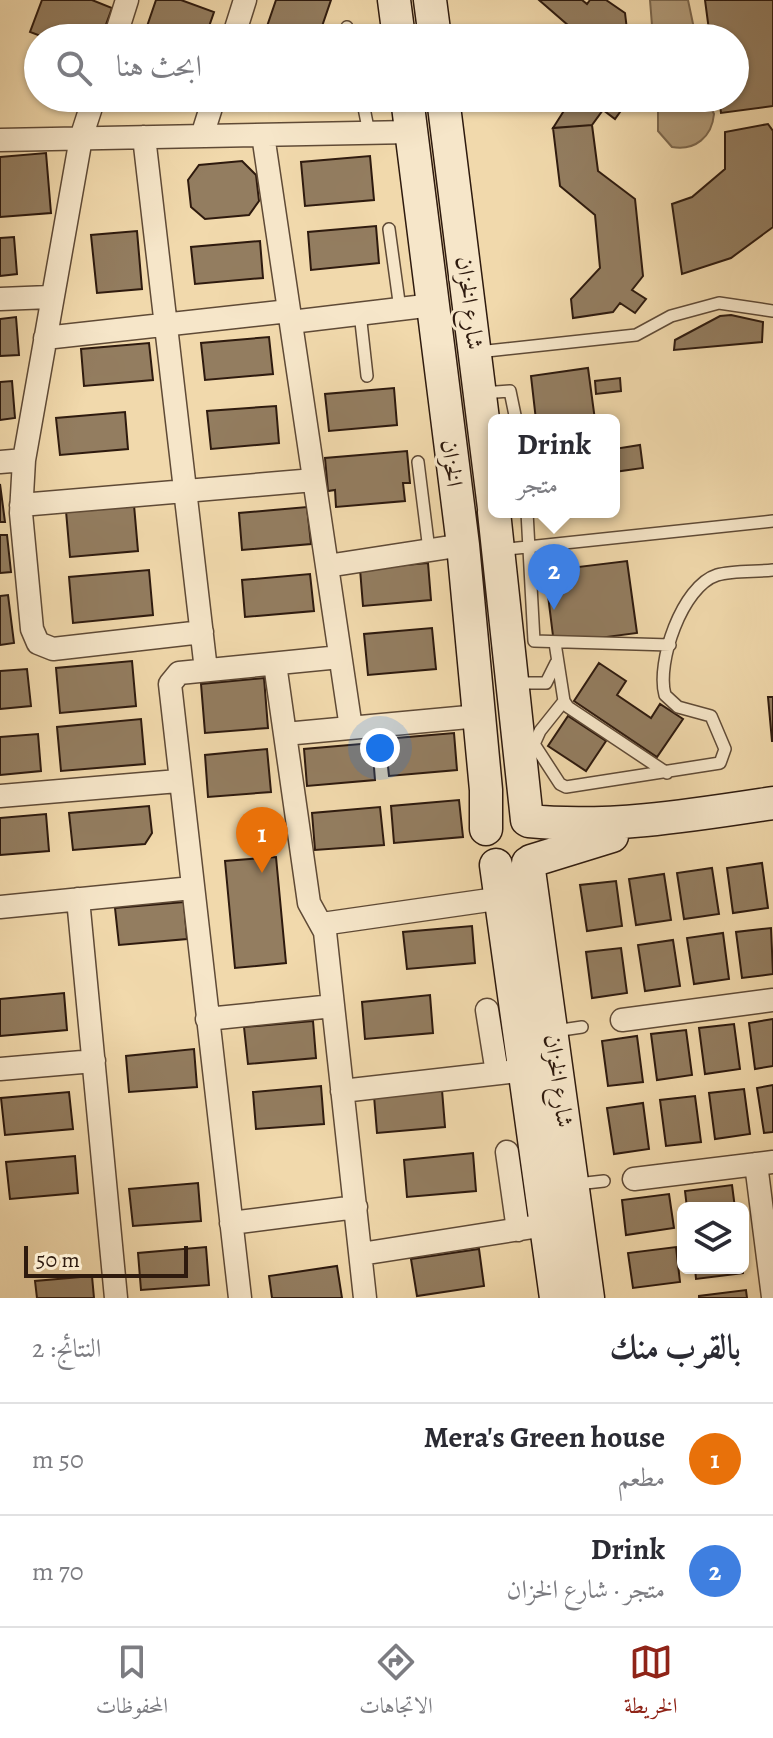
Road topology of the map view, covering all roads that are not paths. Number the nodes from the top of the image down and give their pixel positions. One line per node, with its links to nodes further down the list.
1 (127, 0): 5 (street)
2 (245, 0): 6 (street)
3 (394, 0): 7 (main road)
4 (430, 0): 8 (main road)
5 (119, 24)
6 (237, 24)
7 (397, 24)
8 (433, 24)
9 (89, 112): 19 (street)
10 (210, 112): 17 (street)
11 (365, 112): 15 (lane)
12 (409, 112): 14 (main road, الخزان)
13 (445, 112): 31 (main road, شارع الخزان)
14 (411, 132): 15 (street); 24 (main road, الخزان)
15 (369, 133): 16 (street)
16 (263, 135): 17 (street); 28 (street)
17 (202, 136): 18 (street)
18 (144, 137): 19 (street); 29 (street)
19 (81, 138): 20 (street); 22 (street)
20 (0, 140)
21 (389, 229): 25 (lane)
22 (50, 297): 23 (street); 30 (street)
23 (0, 299)
24 (433, 305): 25 (street); 45 (main road, الخزان)
25 (400, 309): 27 (street)
26 (773, 311): 31 (lane)
27 (360, 313): 28 (street); 32 (lane)
28 (290, 316): 29 (street); 39 (street)
29 (165, 325): 30 (street); 40 (street)
30 (45, 338): 36 (street)
31 (476, 352): 33 (main road, شارع الخزان)
32 (367, 376)
33 (482, 393): 34 (lane); 35 (main road, شارع الخزان)
34 (515, 414)
35 (488, 452)
36 (24, 460): 37 (street); 41 (street)
37 (0, 462)
38 (418, 462): 47 (lane)
39 (314, 480): 40 (street); 49 (street)
40 (185, 491): 41 (street); 51 (street)
41 (21, 505): 51 (street)
42 (495, 518): 48 (main road, شارع الخزان)
43 (528, 518): 46 (lane)
44 (773, 521): 46 (lane)
45 (463, 545): 47 (street); 60 (main road, الخزان)
46 (531, 546): 48 (lane); 52 (lane)
47 (429, 550): 49 (street)
48 (499, 550): 58 (main road, شارع الخزان)
49 (327, 566): 54 (street)
50 (773, 570): 53 (lane)
51 (202, 632): 57 (street)
52 (555, 643): 53 (lane); 55 (lane)
53 (670, 645): 64 (lane)
54 (340, 657): 56 (street); 61 (street)
55 (558, 659): 58 (lane); 59 (lane)
56 (275, 664): 57 (street); 62 (street)
57 (206, 670): 65 (street)
58 (513, 676): 63 (main road, شارع الخزان)
59 (564, 701): 63 (lane); 64 (lane)
60 (479, 716): 61 (street); 70 (main road, الخزان)
61 (351, 728): 62 (street)
62 (285, 734): 77 (street)
63 (529, 757): 64 (lane); 69 (main road, شارع الخزان)
64 (667, 773)
65 (178, 781): 66 (street); 73 (street)
66 (0, 796)
67 (773, 803): 68 (main road)
68 (705, 814): 69 (main road); 71 (main road)
69 (528, 820): 70 (main road); 71 (main road)
70 (486, 829): 72 (main road)
71 (530, 862): 72 (main road); 99 (main road, شارع الخزان)
72 (496, 865): 74 (main road, شارع الخزان)
73 (192, 888): 75 (street); 81 (street)
74 (503, 898): 77 (street); 85 (main road, شارع الخزان)
75 (78, 899): 76 (street); 83 (street)
76 (0, 907)
77 (322, 924): 79 (street)
78 (773, 1000): 82 (street)
79 (333, 1006): 81 (street); 86 (street)
80 (487, 1010): 85 (street)
81 (207, 1019): 91 (street)
82 (622, 1020)
83 (94, 1061): 84 (street); 95 (street)
84 (0, 1069)
85 (511, 1072): 86 (street); 92 (main road, شارع الخزان)
86 (342, 1091): 90 (street)
87 (507, 1152): 92 (street)
88 (764, 1163): 89 (street); 94 (street)
89 (634, 1179)
90 (356, 1207): 91 (street); 93 (street)
91 (231, 1223): 96 (street)
92 (532, 1228): 93 (street); 98 (main road, شارع الخزان)
93 (361, 1254): 97 (street)
94 (773, 1297)
95 (116, 1298)
96 (240, 1298)
97 (365, 1298)
98 (556, 1298)
99 (588, 1298)

